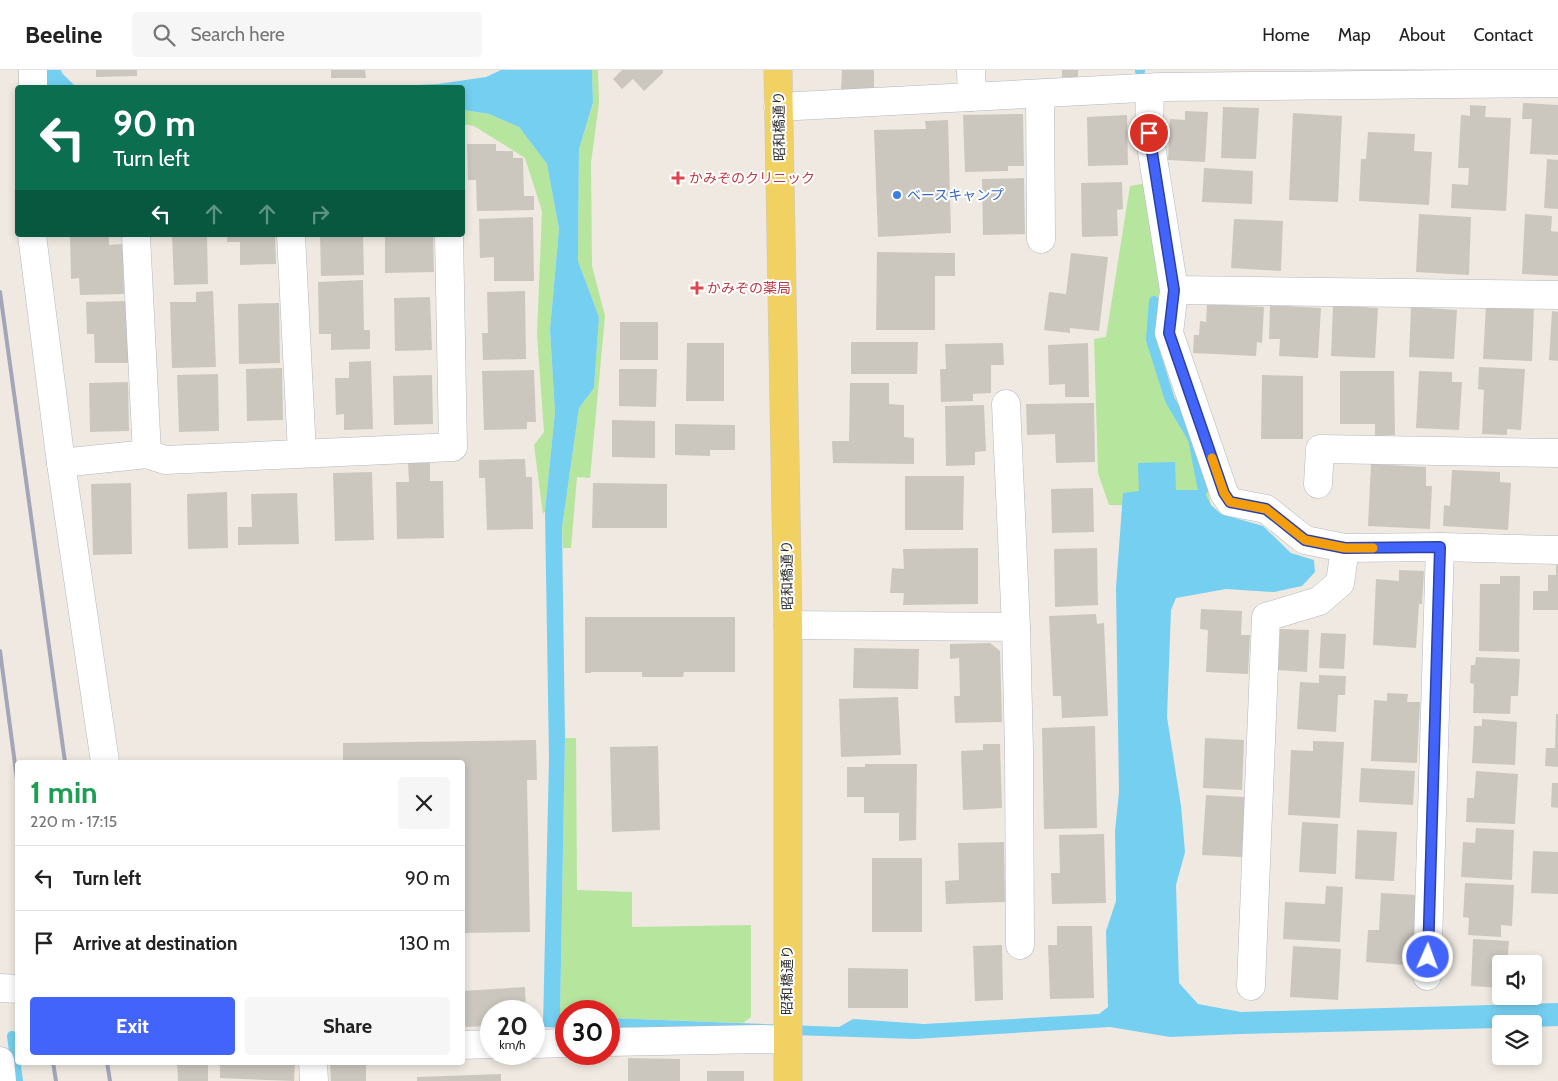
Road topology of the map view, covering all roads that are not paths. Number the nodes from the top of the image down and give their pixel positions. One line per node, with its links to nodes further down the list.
1 (33, 70): 6 (street)
2 (778, 70): 9 (main road, 昭和橋通り)
3 (971, 70): 8 (street)
4 (1156, 82): 5 (street); 7 (street); 15 (street)
5 (1558, 83)
6 (33, 85)
7 (1040, 94): 8 (street); 14 (street)
8 (972, 97): 9 (street)
9 (778, 108): 26 (main road, 昭和橋通り)
10 (32, 237): 21 (street)
11 (136, 237): 20 (street)
12 (291, 237): 19 (street)
13 (449, 237): 19 (street)
14 (1041, 239)
15 (1174, 290): 16 (street); 24 (street)
16 (1558, 295)
17 (1006, 404): 27 (street)
18 (1558, 452): 22 (street)
19 (302, 453): 20 (street)
20 (148, 454): 21 (street)
21 (62, 463): 28 (street)
22 (1318, 484)
23 (1440, 547): 24 (street); 25 (street); 30 (street)
24 (1345, 548): 31 (street)
25 (1558, 550)
26 (788, 625): 27 (street); 34 (main road, 昭和橋通り)
27 (1016, 627): 29 (street)
28 (106, 760)
29 (1020, 945)
30 (1427, 976)
31 (1250, 986)
32 (0, 988): 33 (street)
33 (15, 989)
34 (787, 1040): 35 (street); 42 (main road, 昭和橋通り)
35 (620, 1042)
36 (480, 1044): 37 (street)
37 (465, 1045)
38 (0, 1061): 40 (street)
39 (313, 1065): 41 (street)
40 (2, 1081)
41 (314, 1081)
42 (788, 1081)

